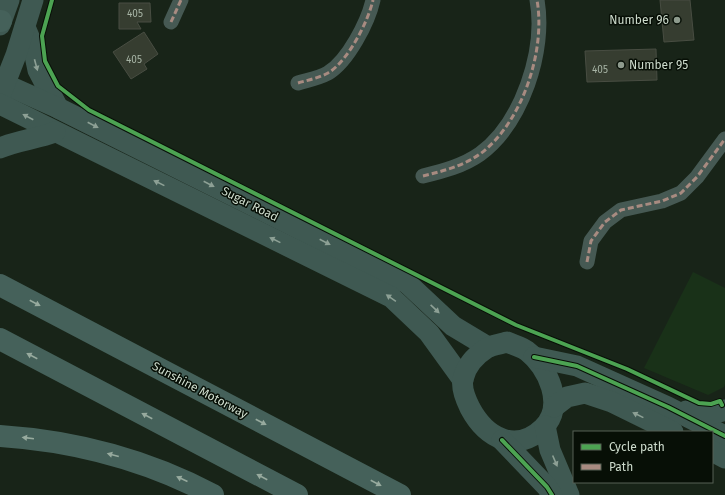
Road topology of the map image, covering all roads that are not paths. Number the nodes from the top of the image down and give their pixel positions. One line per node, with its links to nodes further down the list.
1 (9, 0): 6 (main road)
2 (33, 0): 8 (main road)
3 (181, 0): 7 (street)
4 (373, 0): 9 (street)
5 (537, 0): 16 (street)
6 (0, 22)
7 (171, 22)
8 (25, 28): 10 (main road); 12 (main road, one-way to 12)
9 (298, 83)
10 (2, 87): 12 (main road, Sugar Road)
11 (0, 104): 13 (main road, Sugar Road, one-way to 11)
12 (58, 108): 20 (main road, Sugar Road, one-way to 20)
13 (55, 132): 15 (main road); 22 (main road, Sugar Road, one-way to 13)
14 (725, 138): 17 (street)
15 (0, 148)
16 (423, 176)
17 (587, 262)
18 (0, 285): 35 (highway, Sunshine Motorway, one-way to 35)
19 (0, 339): 34 (highway, one-way to 19)
20 (488, 347): 21 (main road); 22 (main road)
21 (534, 357): 23 (main road); 24 (main road)
22 (463, 380): 30 (main road)
23 (668, 407): 25 (main road); 29 (main road)
24 (554, 408): 26 (main road); 27 (main road, one-way to 24)
25 (725, 410)
26 (545, 426): 30 (main road); 37 (main road, one-way to 37)
27 (671, 431)
28 (0, 436): 33 (highway, one-way to 28)
29 (725, 436)
30 (502, 440): 36 (main road)
31 (713, 452): 32 (main road)
32 (725, 458)
33 (213, 495)
34 (297, 495)
35 (400, 495)
36 (552, 495)
37 (569, 495)

